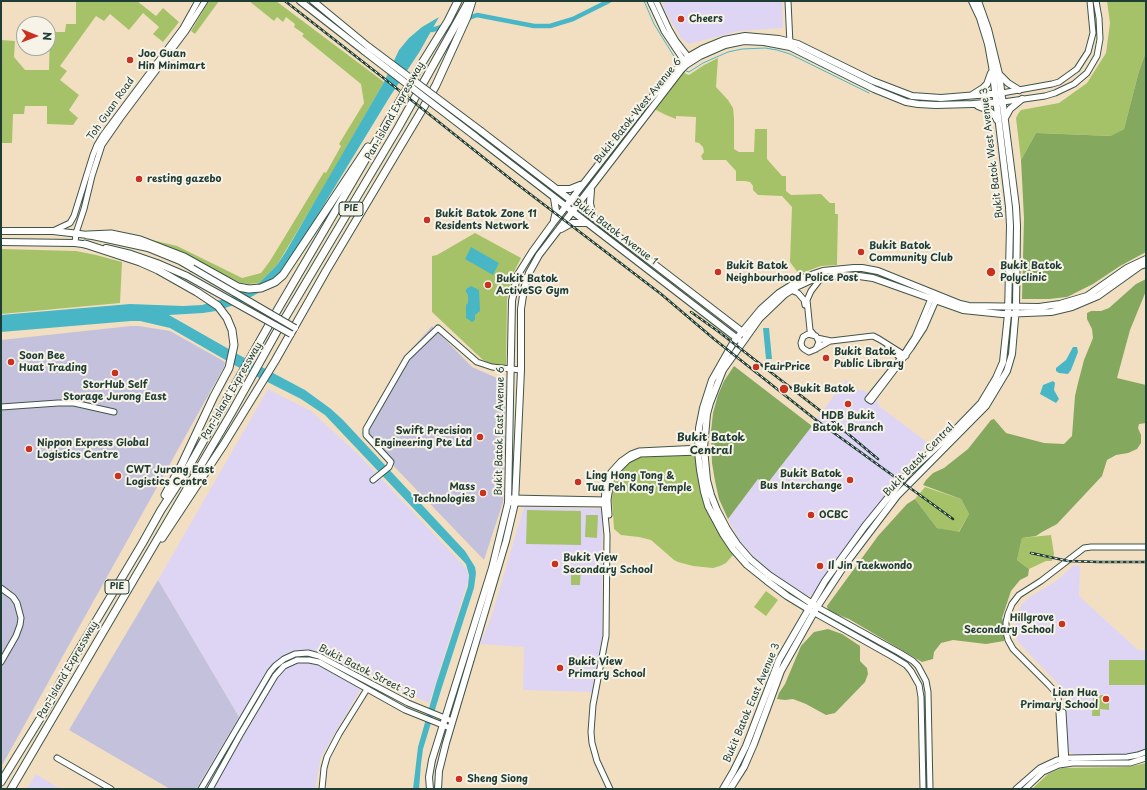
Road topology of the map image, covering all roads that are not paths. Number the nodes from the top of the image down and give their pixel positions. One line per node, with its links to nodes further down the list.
1 (198, 1): 44 (street, Toh Guan Road)
2 (205, 1): 46 (street, Toh Guan Road)
3 (300, 1): 17 (main road)
4 (313, 1): 17 (main road)
5 (458, 1): 29 (highway, Pan-Island Expressway / PIE)
6 (469, 1): 15 (highway, Pan-Island Expressway / PIE)
7 (472, 1): 15 (highway)
8 (650, 1): 18 (street)
9 (656, 1): 18 (street)
10 (788, 1): 16 (street)
11 (972, 1): 19 (main road, Bukit Batok West Avenue 3)
12 (978, 1): 20 (main road, Bukit Batok West Avenue 3)
13 (1090, 1): 21 (street, Bukit Batok West Avenue 6)
14 (1096, 1): 25 (street, Bukit Batok West Avenue 6)
15 (464, 19): 58 (highway); 78 (highway, Pan-Island Expressway / PIE)
16 (790, 44): 18 (main road, Bukit Batok West Avenue 6); 24 (main road, Bukit Batok West Avenue 6); 28 (main road, Bukit Batok West Avenue 6)
17 (366, 49): 34 (main road, Bukit Batok Avenue 1, bridge); 35 (main road, Bukit Batok Avenue 1, bridge)
18 (687, 61): 32 (main road, Bukit Batok West Avenue 6); 33 (main road, Bukit Batok West Avenue 6)
19 (992, 66): 23 (main road, Bukit Batok West Avenue 3); 24 (main road)
20 (999, 74): 21 (main road); 22 (main road, Bukit Batok West Avenue 3)
21 (1019, 90): 22 (street, Bukit Batok West Avenue 6)
22 (1002, 93): 23 (main road, Bukit Batok West Avenue 6); 27 (main road, Bukit Batok West Avenue 3)
23 (995, 94): 24 (main road, Bukit Batok West Avenue 6); 26 (main road, Bukit Batok West Avenue 3)
24 (970, 96)
25 (1022, 99): 27 (street, Bukit Batok West Avenue 6); 30 (main road)
26 (996, 102): 27 (main road, Bukit Batok West Avenue 6); 28 (main road, Bukit Batok West Avenue 6); 31 (main road, Bukit Batok West Avenue 3)
27 (1003, 102): 30 (main road, Bukit Batok West Avenue 3)
28 (972, 104): 31 (main road)
29 (393, 112): 47 (highway); 76 (highway, Pan-Island Expressway / PIE)
30 (1005, 120): 57 (main road, Bukit Batok West Avenue 3)
31 (998, 125): 56 (main road, Bukit Batok West Avenue 3)
32 (583, 183): 34 (main road); 36 (main road, Bukit Batok West Avenue 6)
33 (592, 186): 37 (main road, Bukit Batok West Avenue 6); 40 (main road)
34 (555, 189): 36 (main road, Bukit Batok Avenue 1)
35 (554, 198): 38 (main road, Bukit Batok Avenue 1); 41 (main road)
36 (571, 200): 37 (main road, Bukit Batok Avenue 1); 38 (main road, Bukit Batok East Avenue 6)
37 (578, 206): 39 (main road, Bukit Batok East Avenue 6); 40 (main road, Bukit Batok Avenue 1)
38 (566, 207): 39 (main road, Bukit Batok Avenue 1); 41 (main road, Bukit Batok East Avenue 6)
39 (572, 212): 42 (main road, Bukit Batok Avenue 1); 45 (main road, Bukit Batok East Avenue 6)
40 (593, 218): 59 (main road, Bukit Batok Avenue 1)
41 (553, 223): 66 (main road, Bukit Batok East Avenue 6)
42 (587, 223): 45 (main road); 62 (main road, Bukit Batok Avenue 1)
43 (1, 231): 44 (main road, Toh Guan Road)
44 (53, 231): 46 (main road, Toh Guan Road)
45 (557, 232): 67 (main road, Bukit Batok East Avenue 6)
46 (76, 233): 47 (main road, Toh Guan Road); 49 (street, Toh Guan Road)
47 (88, 234): 58 (main road, Toh Guan Road, bridge)
48 (1, 242): 49 (main road)
49 (75, 243): 50 (main road)
50 (85, 244): 58 (main road, bridge); 76 (highway)
51 (1146, 259): 57 (main road)
52 (1146, 264): 57 (main road)
53 (821, 278): 54 (main road); 55 (main road); 61 (street)
54 (792, 290): 59 (main road); 60 (street)
55 (935, 297): 56 (main road); 59 (main road); 65 (street)
56 (1008, 310): 57 (main road); 80 (main road, Bukit Batok Central)
57 (1016, 310): 80 (main road, Bukit Batok Central)
58 (293, 331): 78 (highway)
59 (744, 333): 62 (main road)
60 (803, 337): 61 (street); 64 (street)
61 (817, 337): 63 (street); 64 (street)
62 (739, 340): 71 (main road)
63 (831, 341): 64 (street); 65 (street)
64 (816, 348)
65 (903, 357): 68 (street)
66 (511, 369): 67 (street); 72 (street); 73 (main road, Bukit Batok East Avenue 6)
67 (521, 370): 74 (main road, Bukit Batok East Avenue 6)
68 (870, 400)
69 (1, 407): 70 (street)
70 (114, 412)
71 (701, 450): 75 (street); 80 (main road)
72 (374, 480)
73 (509, 501): 74 (street); 83 (main road, Bukit Batok East Avenue 6)
74 (516, 501): 75 (street); 84 (main road, Bukit Batok East Avenue 6)
75 (606, 502): 99 (street); 100 (street)
76 (161, 510): 91 (highway, Pan-Island Expressway / PIE)
77 (1146, 549): 90 (street)
78 (134, 577): 92 (highway, Pan-Island Expressway / PIE)
79 (1, 588): 81 (street)
80 (812, 608): 101 (main road, Bukit Batok East Avenue 3); 102 (main road, Bukit Batok East Avenue 3); 103 (street); 104 (street)
81 (1, 662)
82 (367, 689): 85 (street, Bukit Batok Street 23); 95 (street, Bukit Batok Street 23); 96 (street)
83 (444, 719): 84 (street, Bukit Batok Street 23); 85 (main road, Bukit Batok East Avenue 6); 94 (street, Bukit Batok Street 23)
84 (452, 721): 86 (main road, Bukit Batok East Avenue 6)
85 (442, 726): 86 (street, Bukit Batok Street 23); 97 (main road, Bukit Batok East Avenue 6)
86 (450, 728): 98 (main road, Bukit Batok East Avenue 6)
87 (1146, 752): 90 (street)
88 (57, 758): 93 (street)
89 (1146, 758): 90 (street)
90 (1064, 761): 105 (street); 106 (street)
91 (1, 782)
92 (11, 789)
93 (111, 789)
94 (201, 789)
95 (210, 789)
96 (322, 789)
97 (430, 789)
98 (438, 789)
99 (610, 789)
100 (613, 789)
101 (723, 789)
102 (730, 789)
103 (923, 789)
104 (930, 789)
105 (1016, 789)
106 (1025, 789)

